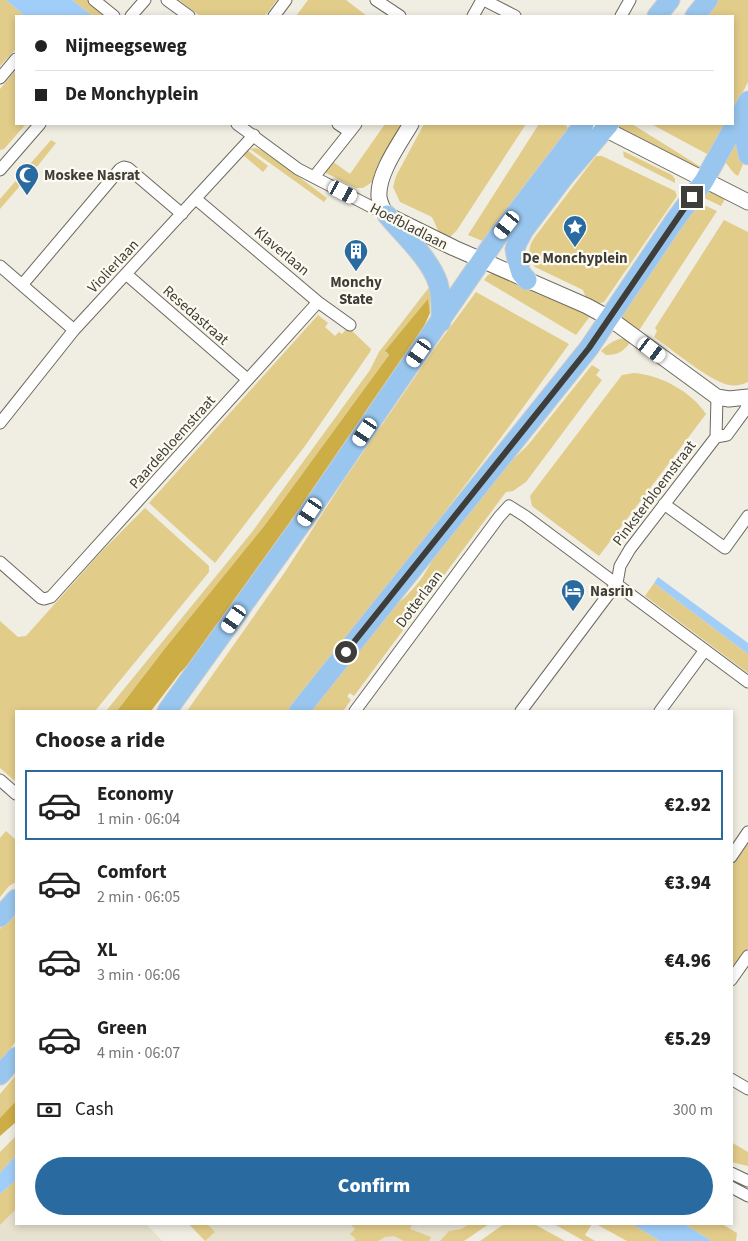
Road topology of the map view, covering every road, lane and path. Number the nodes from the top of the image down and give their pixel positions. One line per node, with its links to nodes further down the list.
1 (94, 0): 11 (street)
2 (145, 0): 12 (street)
3 (167, 0): 13 (street)
4 (286, 0): 14 (street)
5 (376, 0): 15 (street)
6 (483, 0): 16 (street); 17 (street)
7 (630, 0): 18 (street)
8 (670, 0): 19 (main road)
9 (680, 0): 20 (main road)
10 (708, 0): 21 (main road)
11 (113, 15)
12 (132, 15)
13 (188, 15)
14 (275, 15)
15 (398, 15)
16 (474, 15)
17 (512, 15)
18 (622, 15)
19 (658, 15)
20 (668, 15)
21 (696, 15)
22 (15, 60): 23 (street)
23 (0, 78)
24 (748, 103): 32 (main road); 35 (main road)
25 (39, 125): 33 (street)
26 (239, 125): 31 (street, Hoefbladlaan)
27 (410, 125): 39 (street)
28 (583, 125): 40 (main road)
29 (603, 125): 35 (street); 43 (main road)
30 (353, 128): 34 (street)
31 (254, 135): 34 (street, Hoefbladlaan); 36 (street, Violierlaan)
32 (748, 155)
33 (0, 170)
34 (314, 177): 39 (street, Hoefbladlaan)
35 (704, 180): 37 (street); 46 (main road)
36 (196, 199): 38 (street, Violierlaan); 45 (street, Klaverlaan)
37 (748, 202)
38 (182, 214): 42 (street, Violierlaan); 44 (street)
39 (387, 215): 40 (street, Hoefbladlaan); 47 (main road)
40 (481, 260): 43 (street); 47 (main road)
41 (0, 266): 44 (street)
42 (126, 274): 49 (street, Violierlaan); 50 (street, Resedastraat)
43 (527, 280): 46 (street)
44 (22, 284): 49 (street)
45 (318, 302): 48 (street, Klaverlaan); 50 (street, Paardebloemstraat)
46 (609, 318): 51 (street); 62 (main road)
47 (441, 322): 61 (main road)
48 (350, 325)
49 (74, 330): 53 (street, Violierlaan)
50 (247, 379): 57 (street, Paardebloemstraat)
51 (717, 397): 52 (street); 54 (street)
52 (748, 398): 54 (street, Pinksterbloemstraat)
53 (0, 423)
54 (716, 437): 55 (street, Pinksterbloemstraat)
55 (664, 504): 56 (street); 58 (street, Pinksterbloemstraat)
56 (748, 516)
57 (0, 562)
58 (617, 583): 59 (street); 63 (street, Dotterlaan); 64 (street, Pinksterbloemstraat)
59 (705, 650): 60 (street); 65 (street)
60 (748, 682)
61 (168, 710)
62 (300, 710)
63 (356, 710)
64 (522, 710)
65 (661, 710)
66 (0, 780): 67 (street)
67 (15, 793)
68 (748, 832): 69 (street)
69 (733, 854)
70 (15, 900): 71 (main road)
71 (0, 917)
72 (748, 956): 73 (street)
73 (733, 977)
74 (15, 1058): 75 (main road)
75 (0, 1075)
76 (733, 1080): 77 (street)
77 (748, 1089)
78 (733, 1174): 79 (street)
79 (748, 1181)
80 (733, 1188): 81 (street)
81 (748, 1196)

